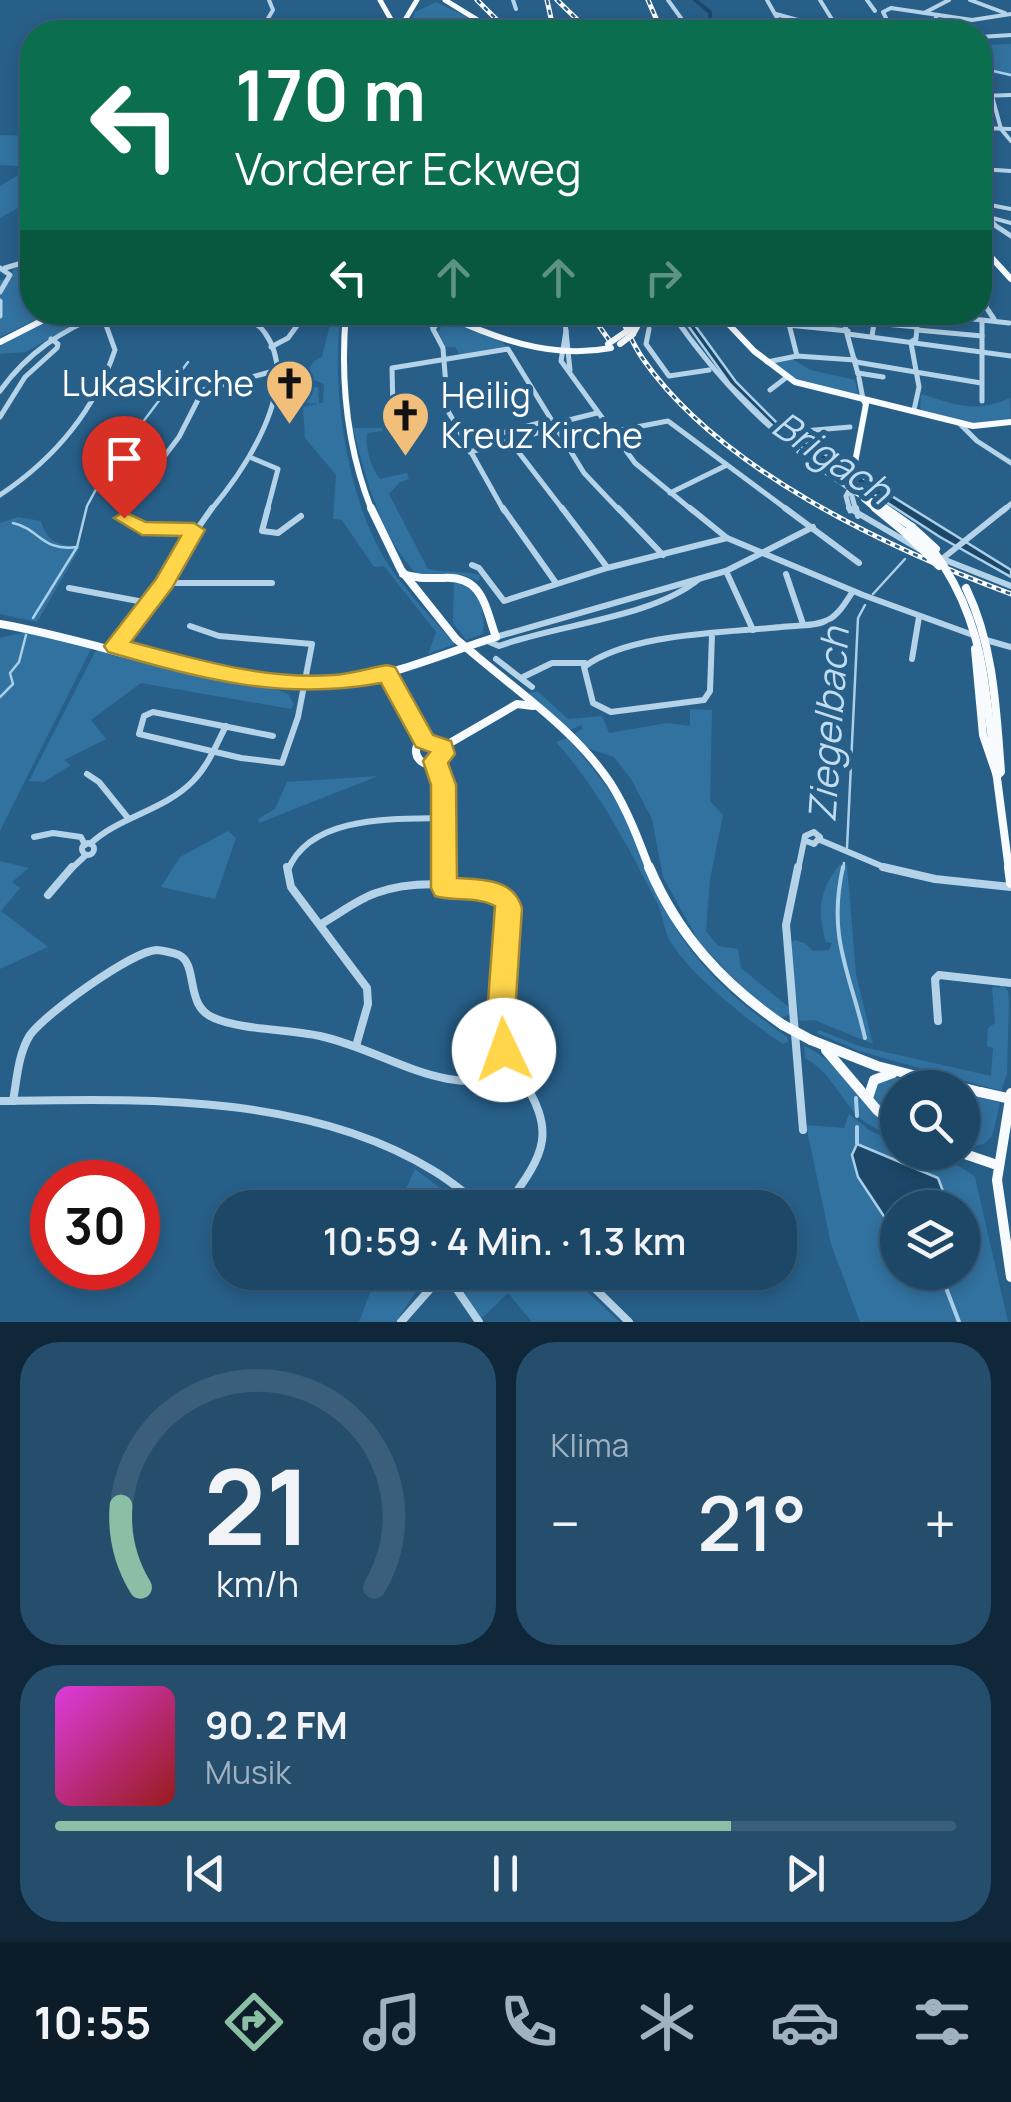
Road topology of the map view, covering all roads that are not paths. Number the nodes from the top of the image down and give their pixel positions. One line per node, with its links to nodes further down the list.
1 (426, 0): 8 (main road)
2 (444, 0): 15 (main road)
3 (767, 0): 12 (street)
4 (867, 0): 10 (street)
5 (950, 0): 11 (street)
6 (970, 0): 14 (street)
7 (899, 1): 9 (street)
8 (416, 2)
9 (896, 8): 11 (street); 18 (street)
10 (875, 12)
11 (924, 13): 13 (street)
12 (776, 14): 16 (street); 17 (street)
13 (937, 15): 14 (street); 19 (street)
14 (1010, 15)
15 (477, 20)
16 (779, 20)
17 (795, 20)
18 (887, 20)
19 (935, 20)
20 (1011, 95): 21 (street)
21 (992, 96): 23 (street)
22 (992, 129): 23 (street)
23 (1001, 129): 24 (street); 25 (street)
24 (1011, 129)
25 (1011, 141)
26 (992, 217): 27 (street)
27 (1002, 220): 28 (street); 29 (street)
28 (1011, 223)
29 (1011, 234)
30 (992, 258): 32 (main road)
31 (2, 268): 33 (street)
32 (1011, 279)
33 (0, 292)
34 (0, 301): 35 (street)
35 (0, 316)
36 (33, 325): 62 (main road)
37 (80, 325): 61 (street)
38 (108, 325): 107 (street)
39 (255, 325): 64 (street)
40 (298, 325): 64 (street)
41 (345, 325): 124 (main road)
42 (431, 325): 56 (street)
43 (437, 325): 56 (street)
44 (472, 325): 66 (main road)
45 (565, 325): 66 (street)
46 (637, 325): 66 (main road, bridge)
47 (680, 325): 73 (street)
48 (730, 325): 72 (main road)
49 (788, 325): 68 (street)
50 (796, 325): 58 (street)
51 (844, 325): 58 (street)
52 (871, 325): 59 (street)
53 (919, 325): 63 (street)
54 (933, 325): 60 (street)
55 (983, 325): 60 (street)
56 (433, 329): 70 (street)
57 (649, 329): 73 (street)
58 (848, 332): 59 (street); 71 (street)
59 (872, 336): 63 (street)
60 (982, 336): 67 (street)
61 (51, 339): 81 (street); 87 (street)
62 (0, 342)
63 (911, 343): 67 (street); 75 (street)
64 (271, 347): 74 (street)
65 (508, 349): 70 (street); 90 (street)
66 (565, 350): 86 (street)
67 (982, 352): 69 (street); 79 (street)
68 (797, 356): 71 (street); 72 (street)
69 (1011, 356)
70 (445, 360): 84 (street); 98 (street)
71 (855, 361): 75 (street); 76 (street)
72 (767, 362): 78 (main road)
73 (709, 370): 96 (street)
74 (274, 371): 101 (street); 114 (street)
75 (917, 371): 79 (street); 85 (street)
76 (859, 377): 77 (street); 82 (street)
77 (883, 377)
78 (787, 378): 80 (street); 82 (main road)
79 (981, 382): 83 (street)
80 (770, 390)
81 (0, 391)
82 (863, 399): 85 (main road); 105 (main road)
83 (982, 402)
84 (393, 410)
85 (914, 410): 89 (main road)
86 (597, 413): 90 (street); 93 (street)
87 (0, 417)
88 (1011, 422): 92 (main road)
89 (958, 423): 92 (main road); 99 (street)
90 (553, 424): 97 (street); 98 (street); 117 (street)
91 (850, 427): 95 (street)
92 (985, 427): 99 (street)
93 (610, 432): 104 (street); 106 (street)
94 (792, 433): 95 (street); 96 (street)
95 (805, 434): 102 (street)
96 (779, 438): 105 (street)
97 (510, 441): 100 (street); 122 (street)
98 (465, 443): 100 (street)
99 (980, 443): 103 (street)
100 (470, 452): 130 (street)
101 (252, 458): 110 (street); 114 (street)
102 (836, 459)
103 (1011, 463)
104 (728, 465): 106 (street); 112 (street)
105 (853, 486): 109 (main road); 111 (street); 113 (main road)
106 (670, 493): 115 (street)
107 (0, 496)
108 (1011, 504): 116 (street)
109 (873, 506): 111 (street); 113 (main road)
110 (301, 516)
111 (858, 517): 119 (street)
112 (813, 527): 118 (street); 120 (street)
113 (906, 527): 139 (main road, bridge); 147 (main road, bridge); 168 (main road, bridge)
114 (194, 530): 128 (street)
115 (727, 538): 117 (street); 118 (street)
116 (952, 550): 119 (street)
117 (663, 555): 122 (street)
118 (764, 555): 123 (street); 133 (street)
119 (942, 559): 131 (street)
120 (859, 563)
121 (472, 565): 130 (street)
122 (607, 568): 130 (street)
123 (726, 570): 126 (street); 142 (street)
124 (403, 574): 127 (main road); 135 (main road)
125 (786, 574): 138 (street)
126 (700, 578): 144 (street); 146 (street)
127 (435, 580): 135 (main road); 144 (main road)
128 (165, 583): 129 (street); 134 (street)
129 (272, 583)
130 (556, 583)
131 (1011, 586)
132 (69, 588): 134 (street)
133 (853, 591): 136 (street); 138 (street)
134 (149, 603): 148 (street)
135 (426, 607): 155 (main road, bridge)
136 (919, 617): 141 (street); 145 (street); 152 (street)
137 (0, 624): 148 (main road)
138 (803, 624): 142 (street)
139 (970, 624): 141 (street); 145 (main road)
140 (190, 626): 157 (street)
141 (954, 628): 145 (street)
142 (754, 630): 143 (street)
143 (712, 635): 153 (street); 153 (street)
144 (496, 637): 146 (main road)
145 (974, 638): 168 (main road)
146 (485, 640): 154 (main road)
147 (986, 642): 149 (street); 150 (main road)
148 (116, 646): 157 (main road)
149 (1009, 649): 150 (street)
150 (988, 656): 168 (main road)
151 (496, 658): 156 (street)
152 (912, 659)
153 (585, 664): 156 (street)
154 (387, 673): 157 (main road); 163 (main road)
155 (502, 678): 159 (main road); 160 (main road)
156 (522, 678): 158 (street)
157 (305, 684): 165 (street)
158 (532, 687)
159 (506, 710): 160 (main road); 164 (main road)
160 (541, 710): 180 (main road, bridge)
161 (226, 726): 162 (street); 165 (street); 165 (street)
162 (273, 736)
163 (425, 741): 164 (main road); 166 (main road)
164 (442, 747): 166 (main road)
165 (212, 751): 169 (street)
166 (435, 761): 170 (street)
167 (87, 774): 169 (street)
168 (997, 776): 171 (main road)
169 (128, 818): 173 (street)
170 (443, 818): 175 (street); 177 (street)
171 (1009, 828): 174 (main road)
172 (34, 837): 173 (street)
173 (88, 844): 176 (street)
174 (1011, 885): 191 (street)
175 (444, 888): 177 (street); 183 (street)
176 (48, 895)
177 (321, 924): 181 (street)
178 (1011, 982): 179 (street)
179 (938, 1021)
180 (812, 1041): 182 (main road); 189 (main road)
181 (356, 1046): 183 (street); 188 (street)
182 (892, 1070)
183 (517, 1073): 196 (street)
184 (880, 1079): 189 (main road)
185 (980, 1092): 186 (main road, bridge)
186 (1011, 1096): 193 (main road)
187 (0, 1101): 188 (street)
188 (13, 1101): 195 (street)
189 (870, 1105): 190 (main road)
190 (880, 1113)
191 (803, 1130)
192 (980, 1159): 193 (main road)
193 (997, 1165): 194 (street); 197 (main road)
194 (1011, 1170)
195 (464, 1190)
196 (518, 1190)
197 (1011, 1277)
198 (429, 1290): 201 (street)
199 (457, 1290): 202 (street)
200 (596, 1290): 203 (street)
201 (401, 1322)
202 (479, 1322)
203 (629, 1322)

